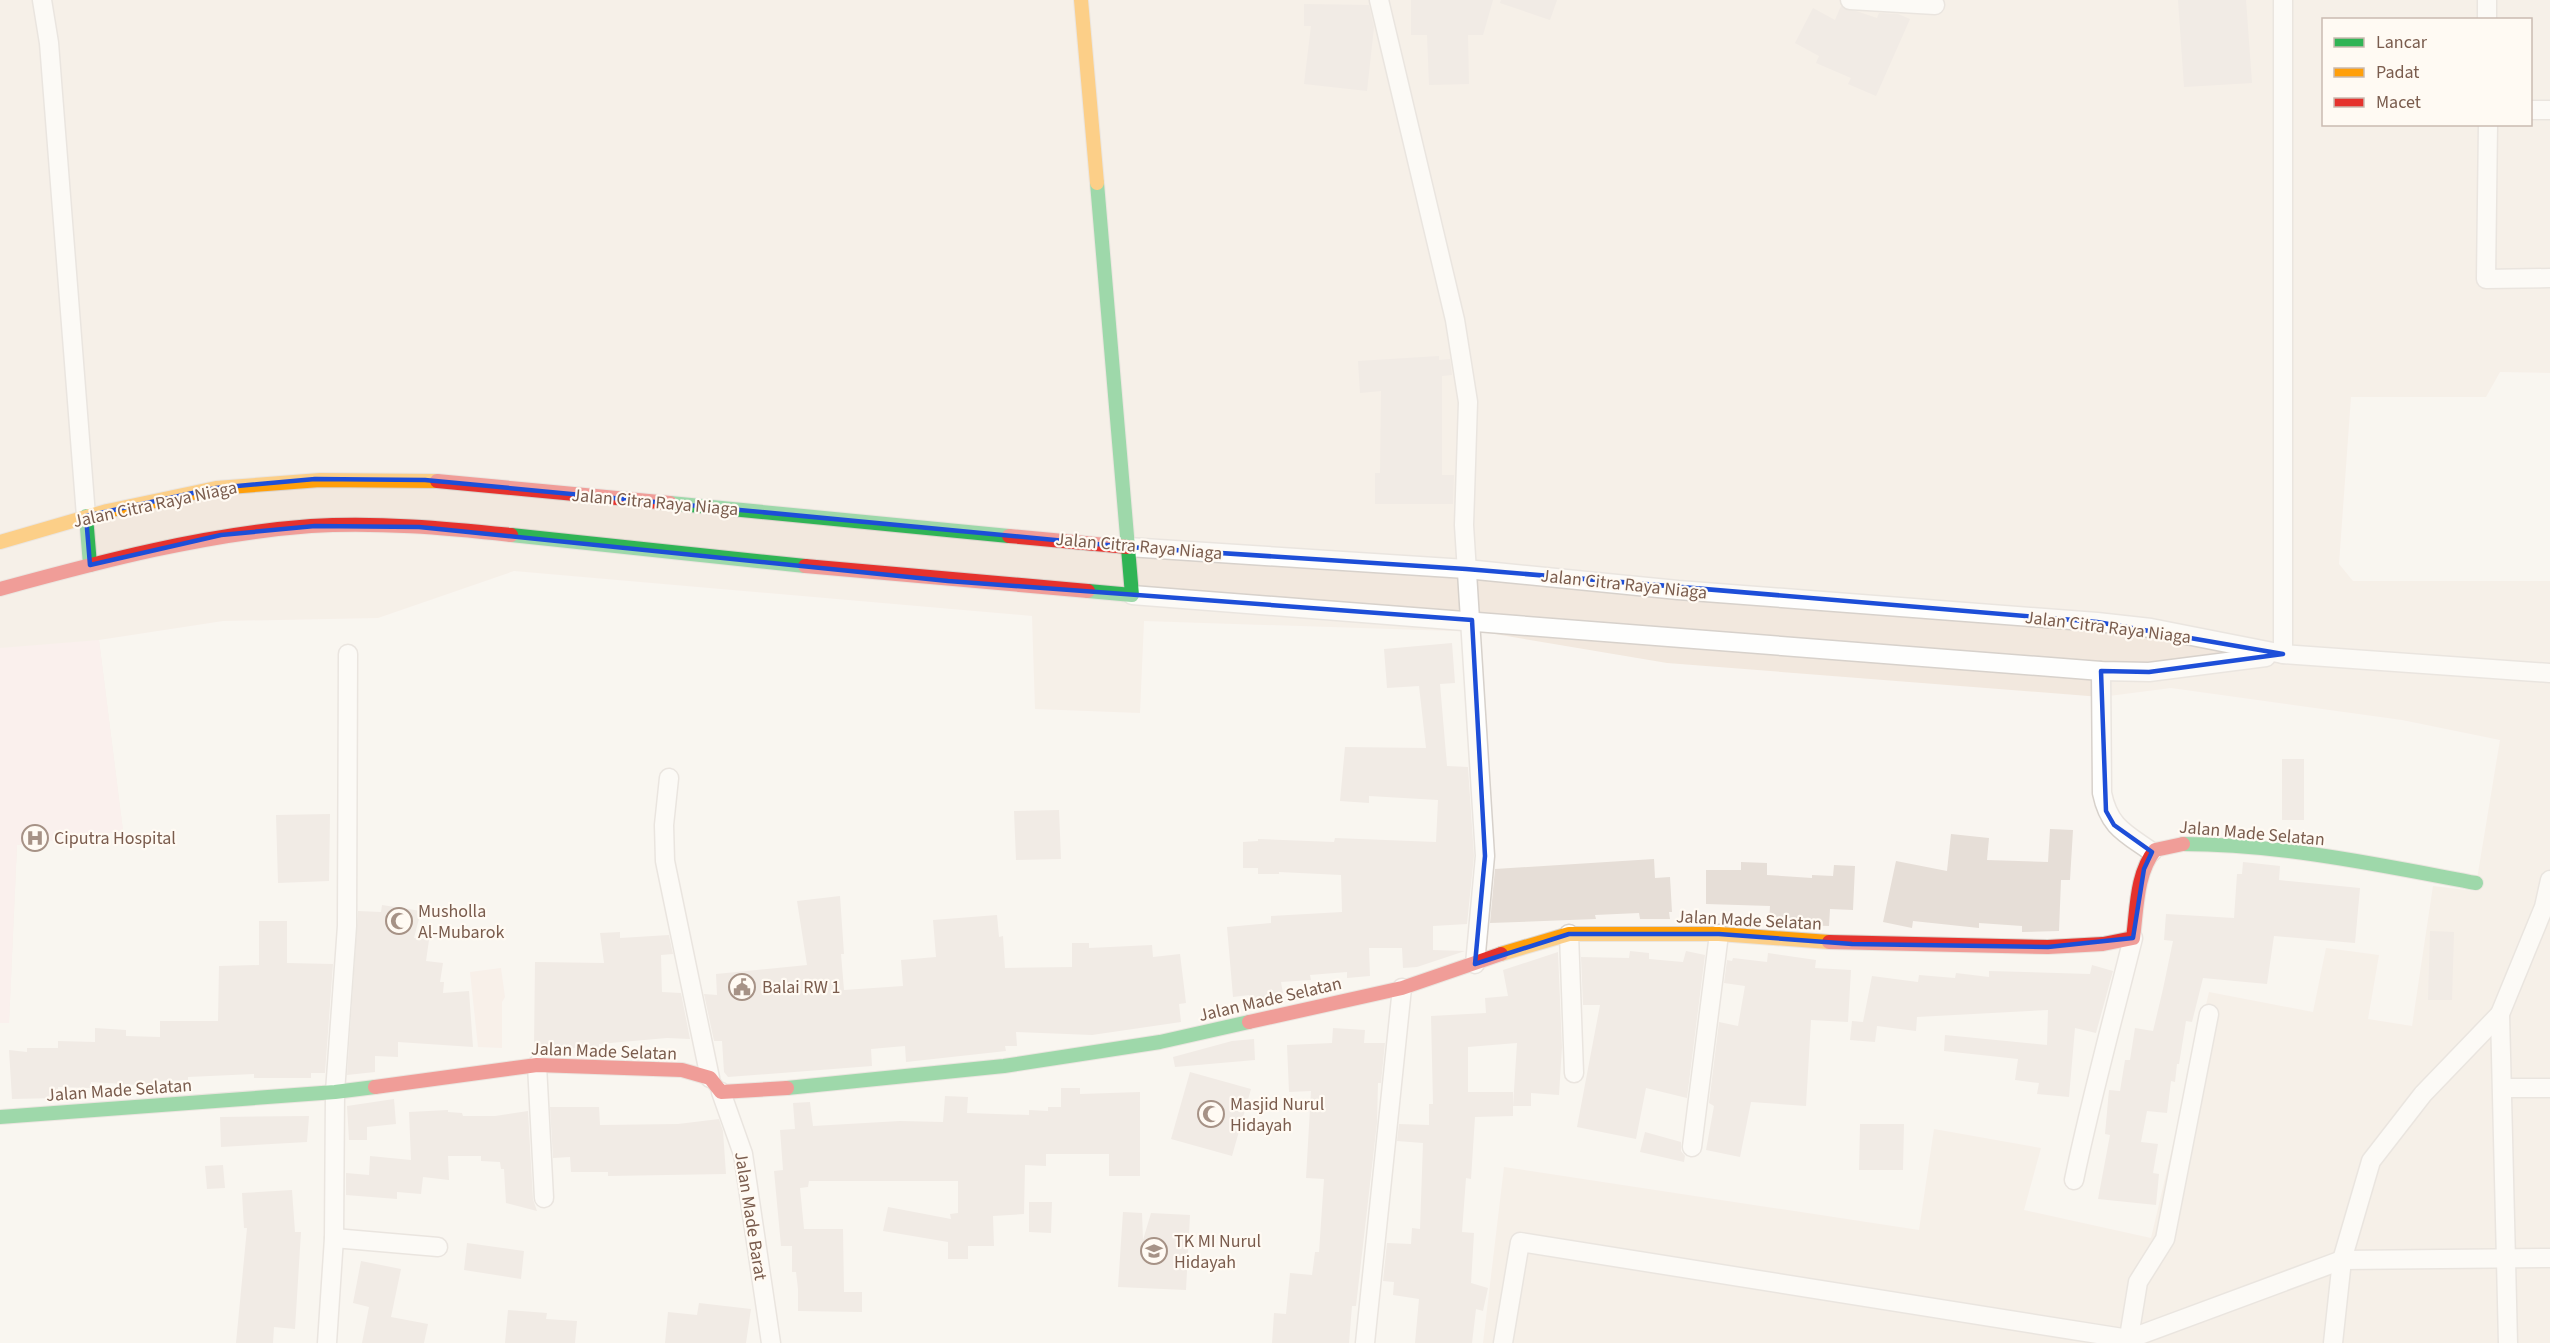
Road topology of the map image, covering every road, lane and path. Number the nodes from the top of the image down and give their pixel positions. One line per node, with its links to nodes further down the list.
1 (42, 0): 13 (street)
2 (1081, 0): 15 (street)
3 (1379, 0): 17 (street)
4 (1850, 0): 7 (street)
5 (2283, 0): 22 (street)
6 (2487, 0): 8 (street)
7 (1935, 5)
8 (2487, 18)
9 (2532, 110): 10 (street)
10 (2550, 110)
11 (2488, 126): 12 (street)
12 (2550, 278)
13 (86, 516): 14 (street, Jalan Citra Raya Niaga); 15 (street, Jalan Citra Raya Niaga); 16 (street)
14 (0, 542)
15 (1128, 547): 17 (street, Jalan Citra Raya Niaga); 19 (street)
16 (90, 565): 18 (street, Jalan Citra Raya Niaga); 19 (street, Jalan Citra Raya Niaga)
17 (1466, 569): 20 (street); 22 (street, Jalan Citra Raya Niaga)
18 (0, 589)
19 (1132, 595): 20 (street, Jalan Citra Raya Niaga)
20 (1472, 620): 23 (street, Jalan Citra Raya Niaga); 32 (street)
21 (348, 654): 41 (street)
22 (2283, 654): 23 (street, Jalan Citra Raya Niaga); 24 (street, Jalan Citra Raya Niaga)
23 (2102, 671): 26 (street)
24 (2550, 673)
25 (669, 778): 38 (street, Jalan Made Barat)
26 (2152, 852): 28 (street, Jalan Made Selatan); 31 (street)
27 (2550, 880): 35 (street)
28 (2476, 883)
29 (1569, 934): 30 (street, Jalan Made Selatan); 32 (street, Jalan Made Selatan); 37 (street)
30 (1719, 934): 31 (street, Jalan Made Selatan); 43 (street)
31 (2133, 938): 44 (street)
32 (1475, 964): 33 (street, Jalan Made Selatan)
33 (1402, 988): 38 (street, Jalan Made Selatan); 54 (street)
34 (2209, 1014): 51 (street)
35 (2500, 1014): 39 (street); 50 (street)
36 (537, 1065): 38 (street, Jalan Made Selatan); 41 (street, Jalan Made Selatan); 45 (street)
37 (1574, 1073)
38 (716, 1085): 53 (street, Jalan Made Barat)
39 (2504, 1088): 40 (street); 49 (street)
40 (2550, 1088)
41 (335, 1092): 42 (street, Jalan Made Selatan); 46 (street)
42 (0, 1117)
43 (1692, 1147)
44 (2074, 1180)
45 (544, 1198)
46 (334, 1238): 47 (street); 52 (street)
47 (438, 1247)
48 (2550, 1257): 49 (street)
49 (2507, 1258): 50 (street); 57 (street)
50 (2342, 1260): 51 (street); 56 (street)
51 (2129, 1341): 55 (street)
52 (327, 1343)
53 (771, 1343)
54 (1365, 1343)
55 (1503, 1343)
56 (2333, 1343)
57 (2508, 1343)

